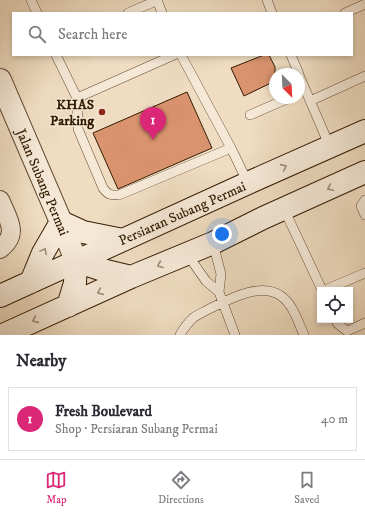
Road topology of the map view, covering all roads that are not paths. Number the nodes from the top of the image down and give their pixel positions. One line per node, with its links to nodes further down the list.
1 (31, 0): 6 (lane)
2 (157, 0): 7 (lane); 8 (lane)
3 (267, 0): 9 (lane)
4 (364, 0): 5 (lane)
5 (365, 3): 10 (lane)
6 (37, 12)
7 (130, 12)
8 (162, 12)
9 (272, 12)
10 (347, 12)
11 (56, 56): 19 (lane)
12 (172, 56): 19 (lane)
13 (182, 56): 25 (lane)
14 (291, 56): 15 (lane)
15 (296, 68)
16 (365, 76): 20 (lane)
17 (0, 80): 32 (main road, Jalan Subang Permai)
18 (305, 95): 20 (lane)
19 (77, 98): 25 (lane)
20 (310, 101): 24 (lane)
21 (275, 104): 22 (lane)
22 (250, 115)
23 (365, 131): 24 (main road, Persiaran Subang Permai)
24 (330, 147): 27 (main road, Persiaran Subang Permai, one-way to 24)
25 (232, 148): 27 (lane)
26 (365, 172): 30 (main road, one-way to 30)
27 (248, 183): 33 (main road, Persiaran Subang Permai)
28 (0, 200): 35 (street)
29 (365, 200): 31 (lane)
30 (284, 209): 34 (main road); 41 (lane)
31 (365, 215)
32 (61, 222): 33 (main road); 37 (main road, Jalan Subang Permai); 40 (main road, one-way to 32)
33 (123, 240): 37 (main road, Persiaran Subang Permai)
34 (213, 243): 36 (main road); 43 (lane)
35 (0, 249)
36 (187, 254): 39 (main road, one-way to 39); 43 (lane)
37 (76, 261): 39 (main road); 40 (main road, Persiaran Subang Permai); 46 (main road)
38 (365, 273): 42 (lane)
39 (132, 277): 46 (main road, one-way to 46)
40 (31, 282): 44 (main road, Persiaran Subang Permai)
41 (322, 287)
42 (330, 287)
43 (219, 292): 45 (lane)
44 (0, 296)
45 (222, 302): 51 (lane); 52 (lane); 53 (lane)
46 (68, 306): 50 (main road, one-way to 50)
47 (338, 323): 49 (lane)
48 (365, 323): 49 (lane)
49 (346, 333)
50 (3, 335)
51 (180, 335)
52 (235, 335)
53 (304, 335)

